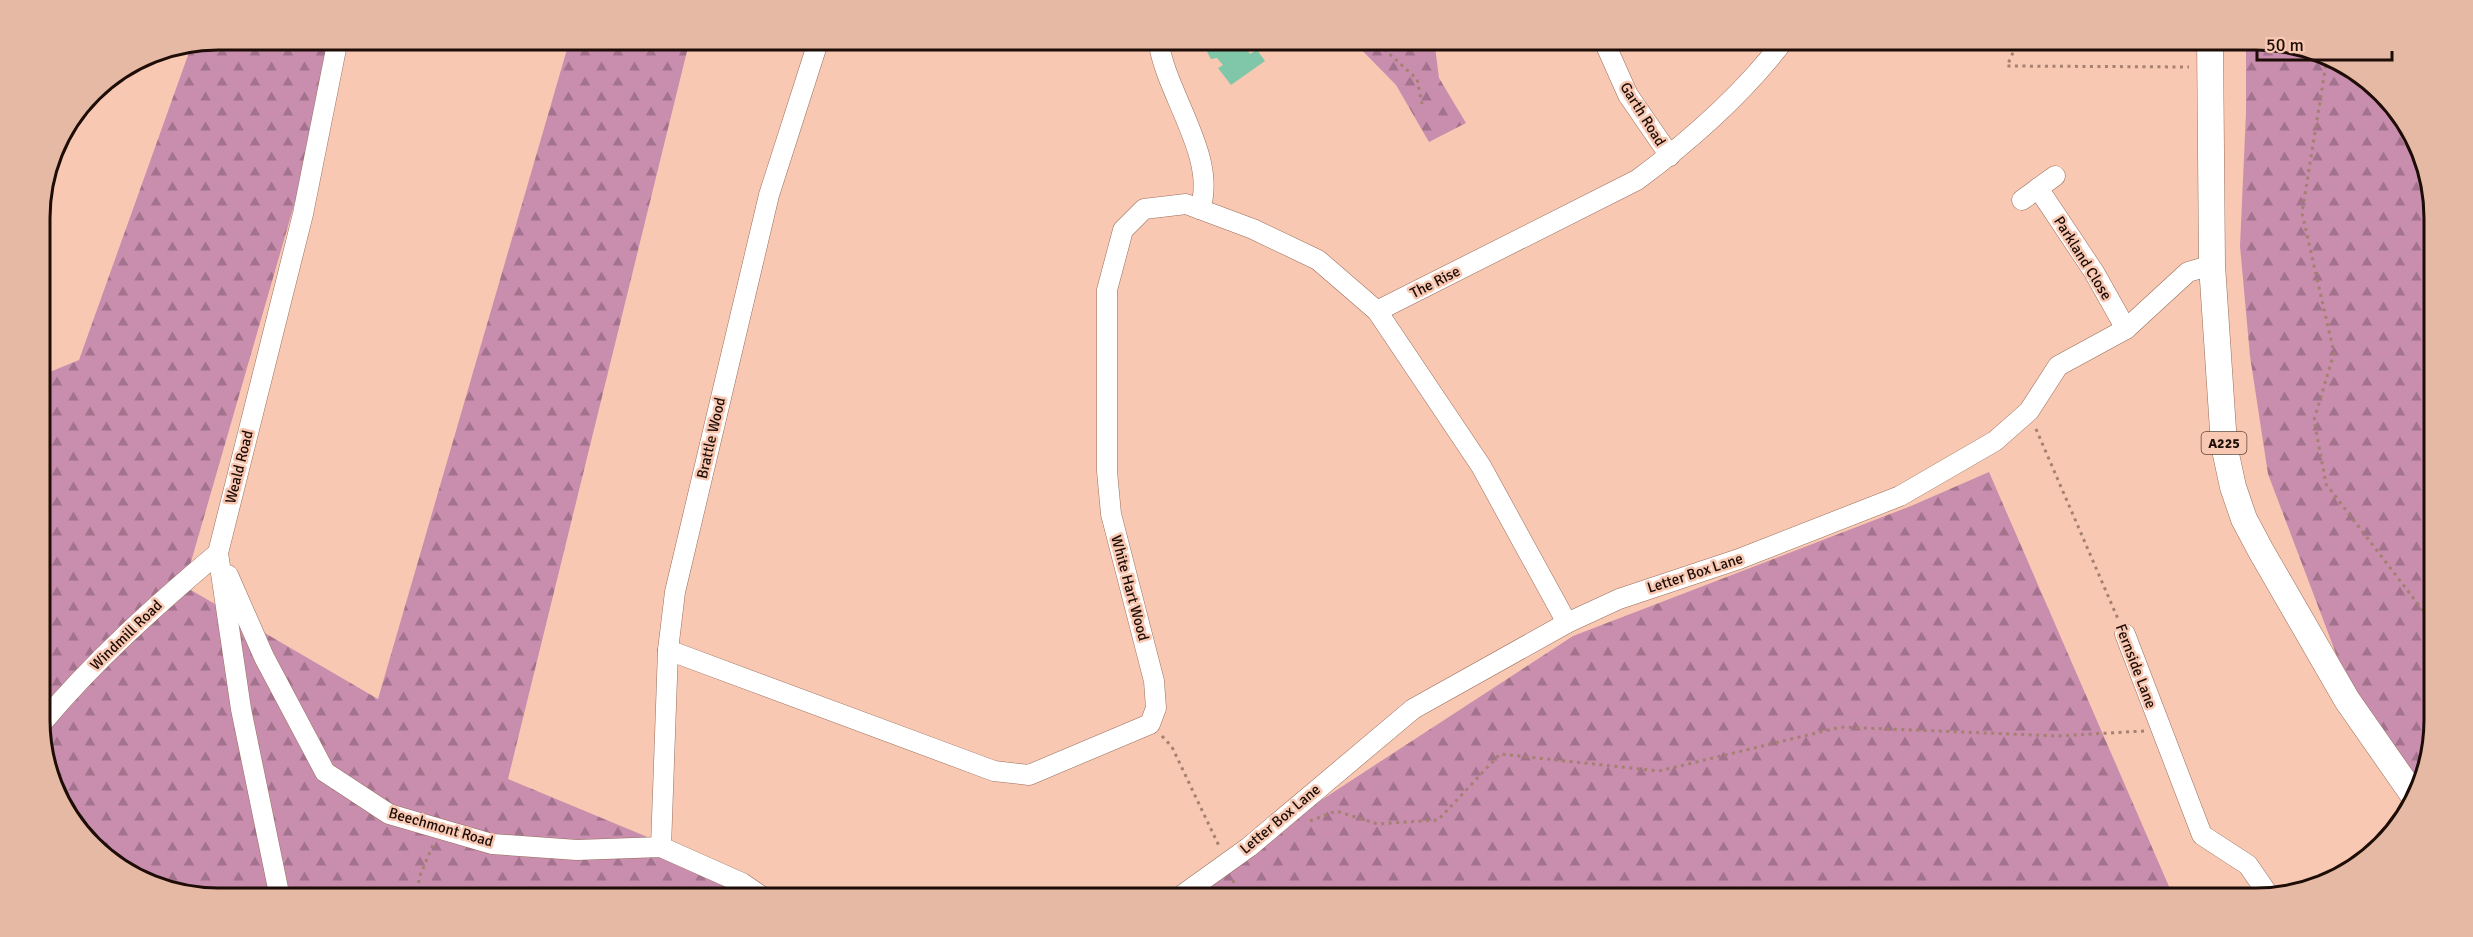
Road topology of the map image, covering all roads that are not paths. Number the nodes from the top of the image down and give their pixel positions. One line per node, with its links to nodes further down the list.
1 (336, 50): 13 (street, Weald Road)
2 (815, 50): 16 (street, Brattle Wood)
3 (1161, 50): 9 (street)
4 (1608, 50): 7 (street, Garth Road)
5 (1775, 50): 7 (street, The Rise)
6 (2210, 50): 10 (main road, A225)
7 (1670, 156): 11 (street, The Rise)
8 (2055, 176): 12 (street, Parkland Close)
9 (1200, 209): 11 (street, White Hart Wood); 16 (street, White Hart Wood)
10 (2212, 265): 12 (street, Letter Box Lane); 18 (main road, A225)
11 (1377, 311): 14 (street)
12 (2126, 329): 14 (street, Letter Box Lane)
13 (218, 554): 17 (street, Windmill Road); 19 (street, Beechmont Road); 21 (street, Weald Road)
14 (1567, 623): 23 (street, Letter Box Lane)
15 (2125, 634): 20 (street, Fernside Lane)
16 (668, 650): 19 (street, Brattle Wood)
17 (50, 713)
18 (2409, 788)
19 (661, 847): 22 (street, Beechmont Road)
20 (2263, 887)
21 (278, 888)
22 (748, 888)
23 (1193, 888)

